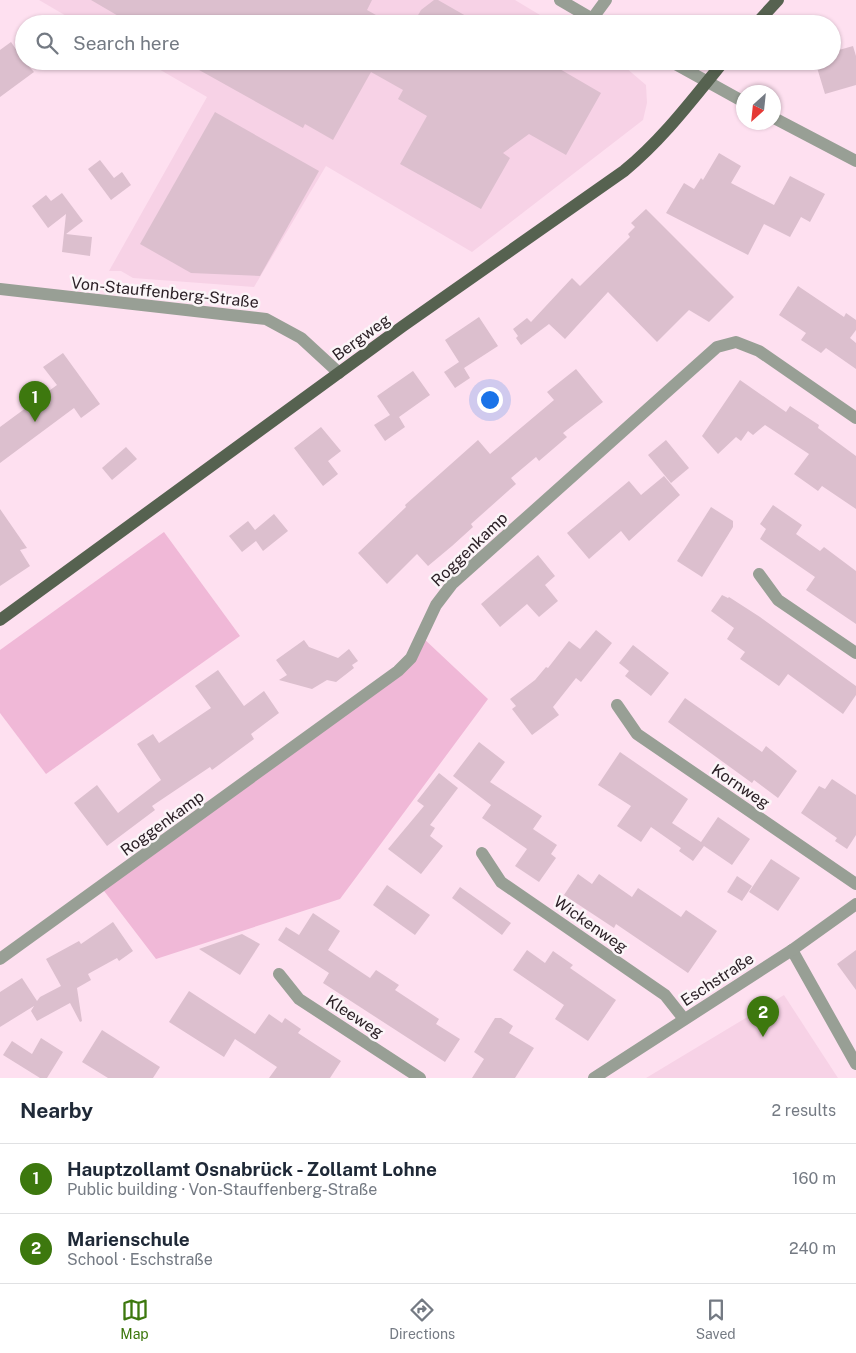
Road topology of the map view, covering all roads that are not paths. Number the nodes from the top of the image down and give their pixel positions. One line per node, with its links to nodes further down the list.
1 (560, 0): 4 (street)
2 (606, 0): 5 (street)
3 (778, 0): 6 (main road)
4 (585, 15)
5 (599, 15)
6 (764, 15)
7 (687, 70): 9 (street)
8 (716, 70): 9 (main road, Bergweg)
9 (707, 81): 10 (street); 14 (main road, Bergweg)
10 (736, 97)
11 (781, 122): 12 (street)
12 (856, 161)
13 (0, 289): 14 (street, Von-Stauffenberg-Straße)
14 (339, 373): 17 (main road, Bergweg)
15 (856, 418): 24 (street, Roggenkamp)
16 (759, 574): 18 (street)
17 (0, 620)
18 (856, 653)
19 (617, 705): 21 (street, Kornweg)
20 (482, 853): 26 (street, Wickenweg)
21 (856, 884)
22 (856, 904): 23 (street, Eschstraße)
23 (792, 950): 26 (street, Eschstraße); 27 (street)
24 (0, 960)
25 (279, 974): 28 (street, Kleeweg)
26 (684, 1019): 29 (street, Eschstraße)
27 (856, 1064)
28 (420, 1078)
29 (594, 1078)

